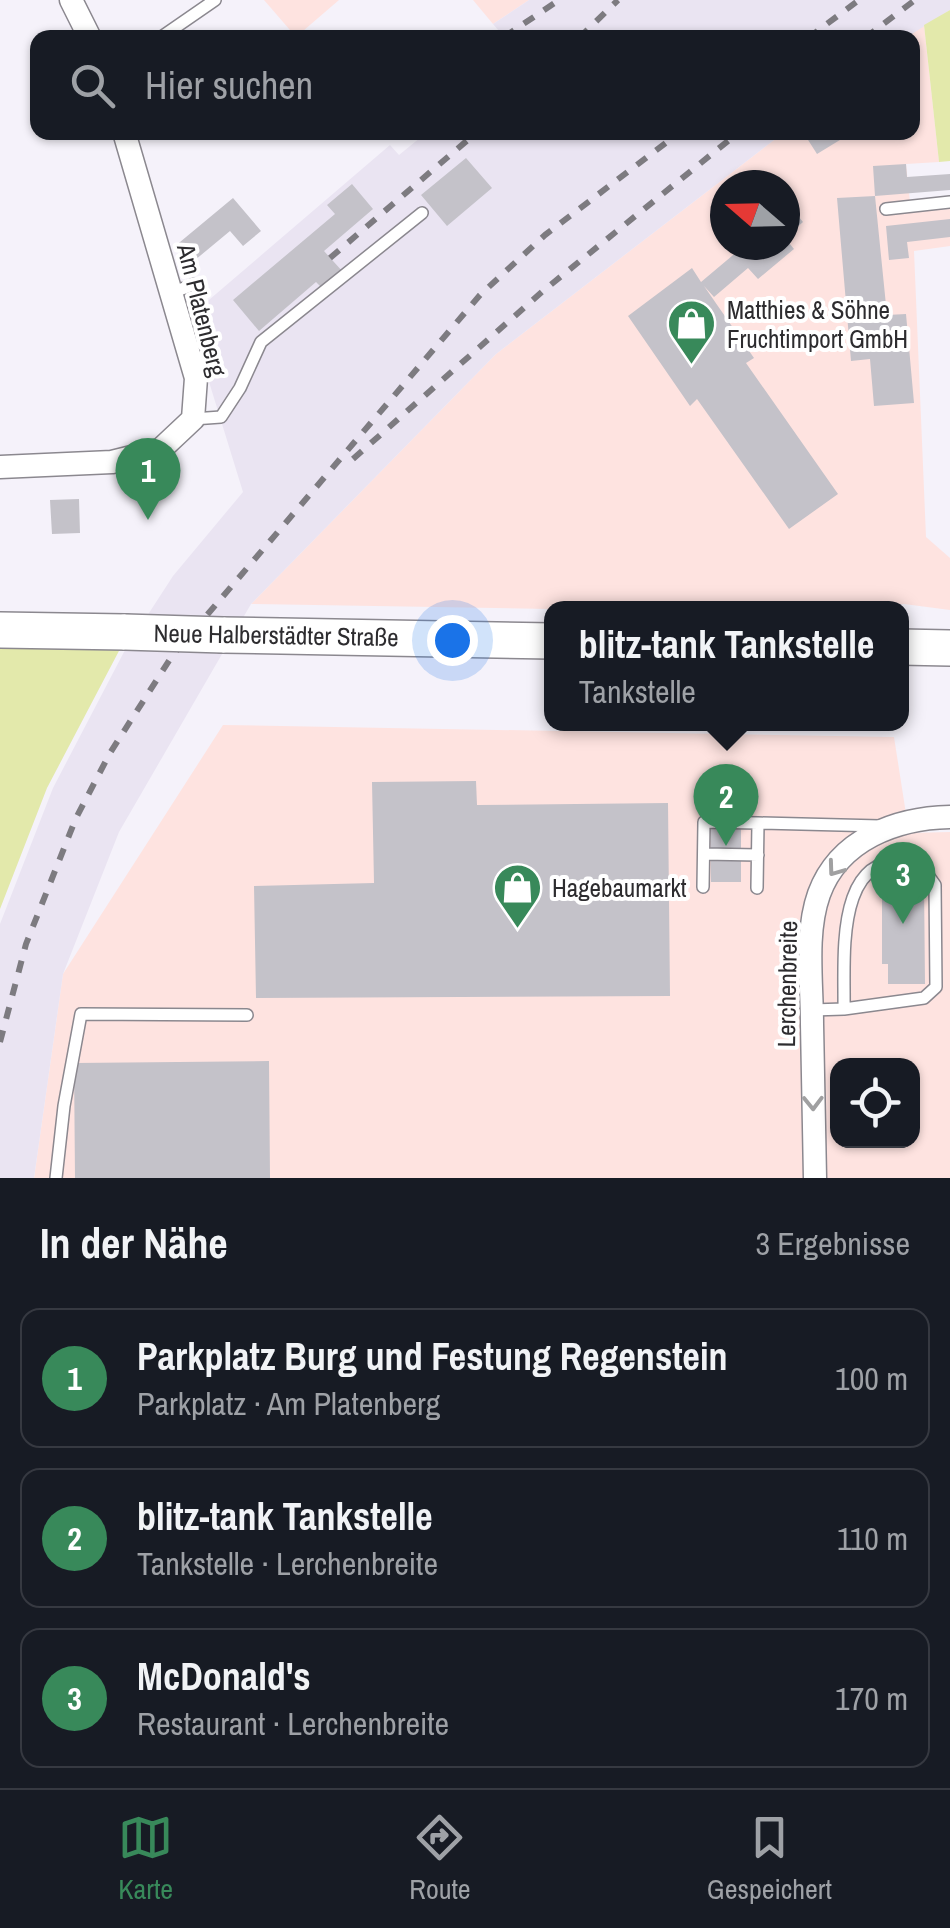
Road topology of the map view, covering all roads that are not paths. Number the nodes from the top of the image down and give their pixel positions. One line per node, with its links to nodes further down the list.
1 (71, 0): 3 (street)
2 (214, 0): 4 (lane)
3 (86, 30)
4 (171, 30)
5 (126, 140): 10 (street, Am Platenberg)
6 (950, 202): 7 (lane)
7 (886, 209)
8 (422, 213): 11 (lane)
9 (196, 284): 10 (lane)
10 (171, 292): 11 (street, Am Platenberg)
11 (193, 419): 12 (street)
12 (0, 468)
13 (0, 630): 14 (main road, Neue Halberstädter Straße, bridge)
14 (544, 641)
15 (909, 648): 16 (main road)
16 (948, 651)
17 (950, 817): 19 (street, Lerchenbreite)
18 (758, 823): 19 (lane); 20 (lane); 21 (lane)
19 (889, 826): 26 (street, Lerchenbreite, one-way to 26)
20 (704, 854): 21 (lane); 22 (lane)
21 (758, 855): 23 (lane)
22 (703, 887)
23 (758, 888)
24 (844, 1009): 24 (lane); 26 (lane)
25 (247, 1015): 27 (lane)
26 (812, 1019): 28 (street, Lerchenbreite, one-way to 28)
27 (56, 1178)
28 (814, 1178)

